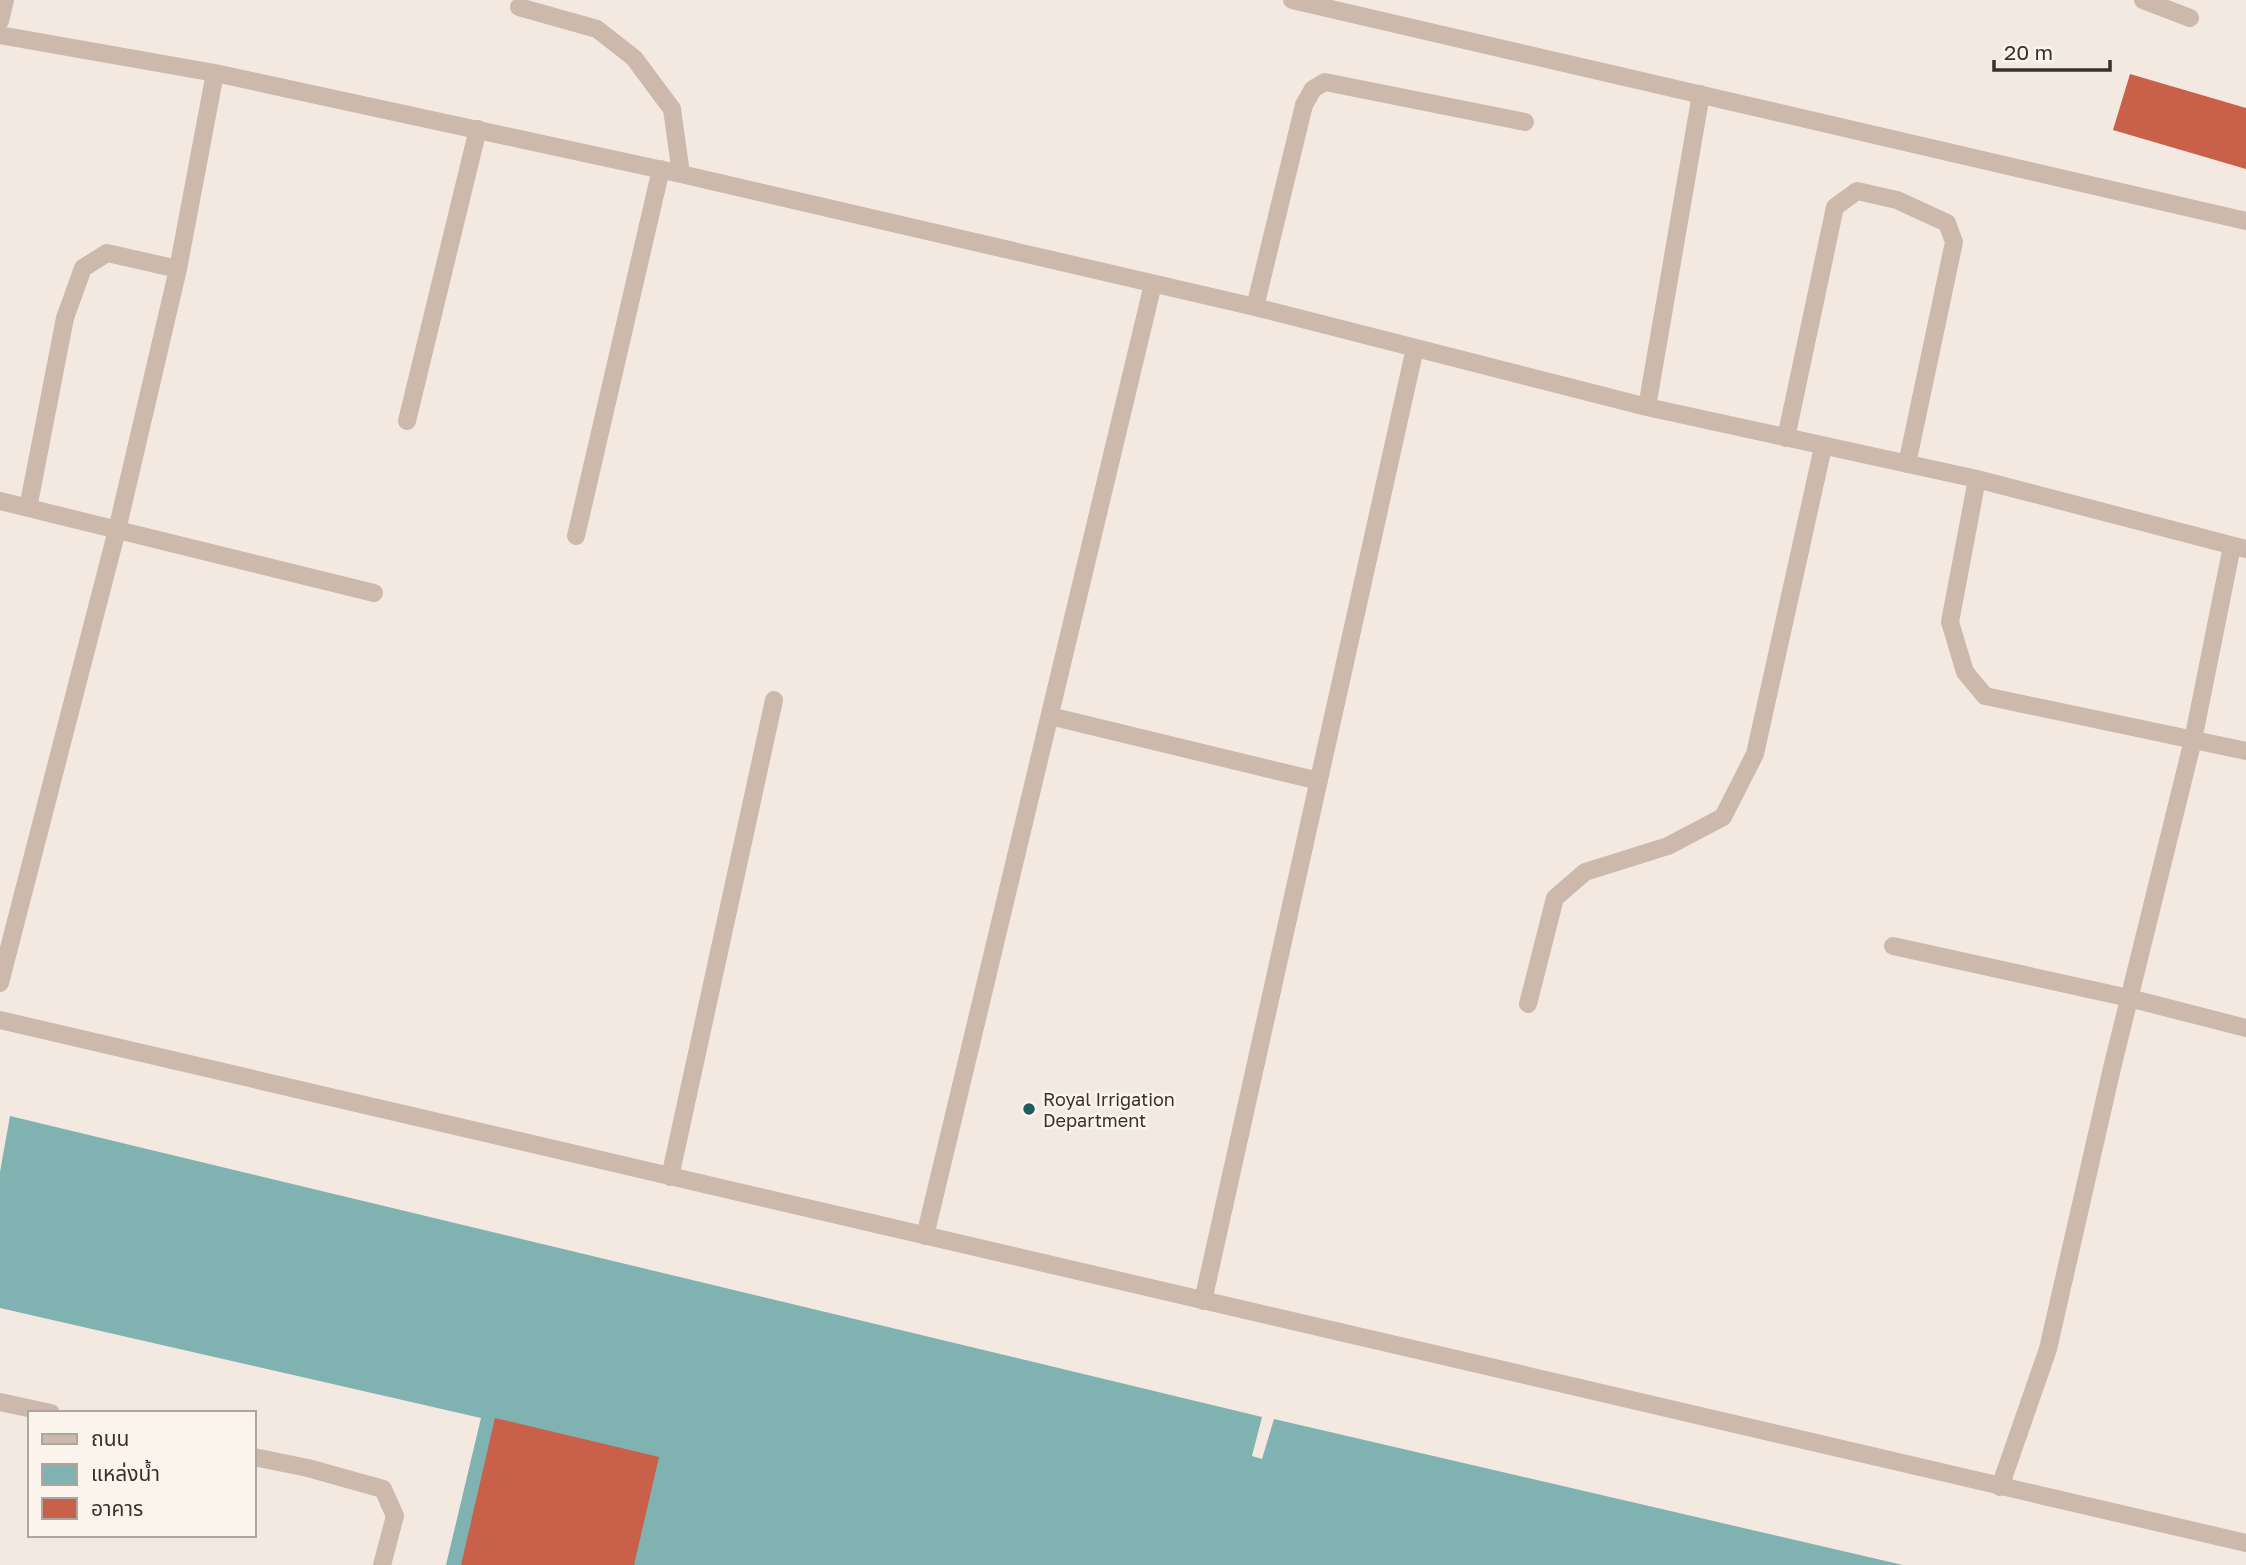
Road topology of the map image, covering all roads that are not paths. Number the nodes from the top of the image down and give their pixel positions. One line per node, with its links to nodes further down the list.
1 (5, 0): 6 (lane)
2 (1292, 0): 9 (lane)
3 (2143, 0): 5 (lane)
4 (519, 7): 13 (lane)
5 (2190, 18)
6 (0, 21)
7 (0, 35): 8 (lane)
8 (215, 73): 11 (lane); 15 (lane)
9 (1701, 94): 14 (lane); 19 (lane)
10 (1525, 122): 17 (lane)
11 (478, 129): 12 (lane); 20 (lane)
12 (661, 169): 13 (lane); 28 (lane)
13 (681, 174): 16 (lane)
14 (2246, 221)
15 (178, 269): 26 (lane); 27 (lane)
16 (1153, 284): 17 (lane); 32 (lane)
17 (1255, 307): 18 (lane)
18 (1415, 348): 19 (lane); 35 (lane)
19 (1647, 407): 21 (lane)
20 (407, 421)
21 (1786, 438): 22 (lane); 23 (lane)
22 (1823, 447): 23 (lane); 39 (lane)
23 (1907, 464): 24 (lane)
24 (1977, 479): 29 (lane); 33 (lane)
25 (0, 502): 26 (lane)
26 (28, 508): 27 (lane)
27 (117, 530): 30 (lane); 37 (lane)
28 (576, 536)
29 (2239, 547): 33 (lane)
30 (374, 593)
31 (774, 700): 42 (lane)
32 (1049, 716): 35 (lane); 43 (lane)
33 (2193, 740): 34 (lane); 38 (lane)
34 (2246, 751)
35 (1319, 781): 44 (lane)
36 (1894, 946): 38 (lane)
37 (0, 983)
38 (2129, 998): 41 (lane); 48 (lane)
39 (1528, 1004)
40 (0, 1020): 42 (lane)
41 (2246, 1028)
42 (670, 1177): 43 (lane)
43 (925, 1236): 44 (lane)
44 (1203, 1301): 48 (lane)
45 (0, 1402): 46 (lane)
46 (42, 1411)
47 (256, 1457): 50 (lane)
48 (2000, 1487): 49 (lane)
49 (2246, 1543)
50 (382, 1565)

